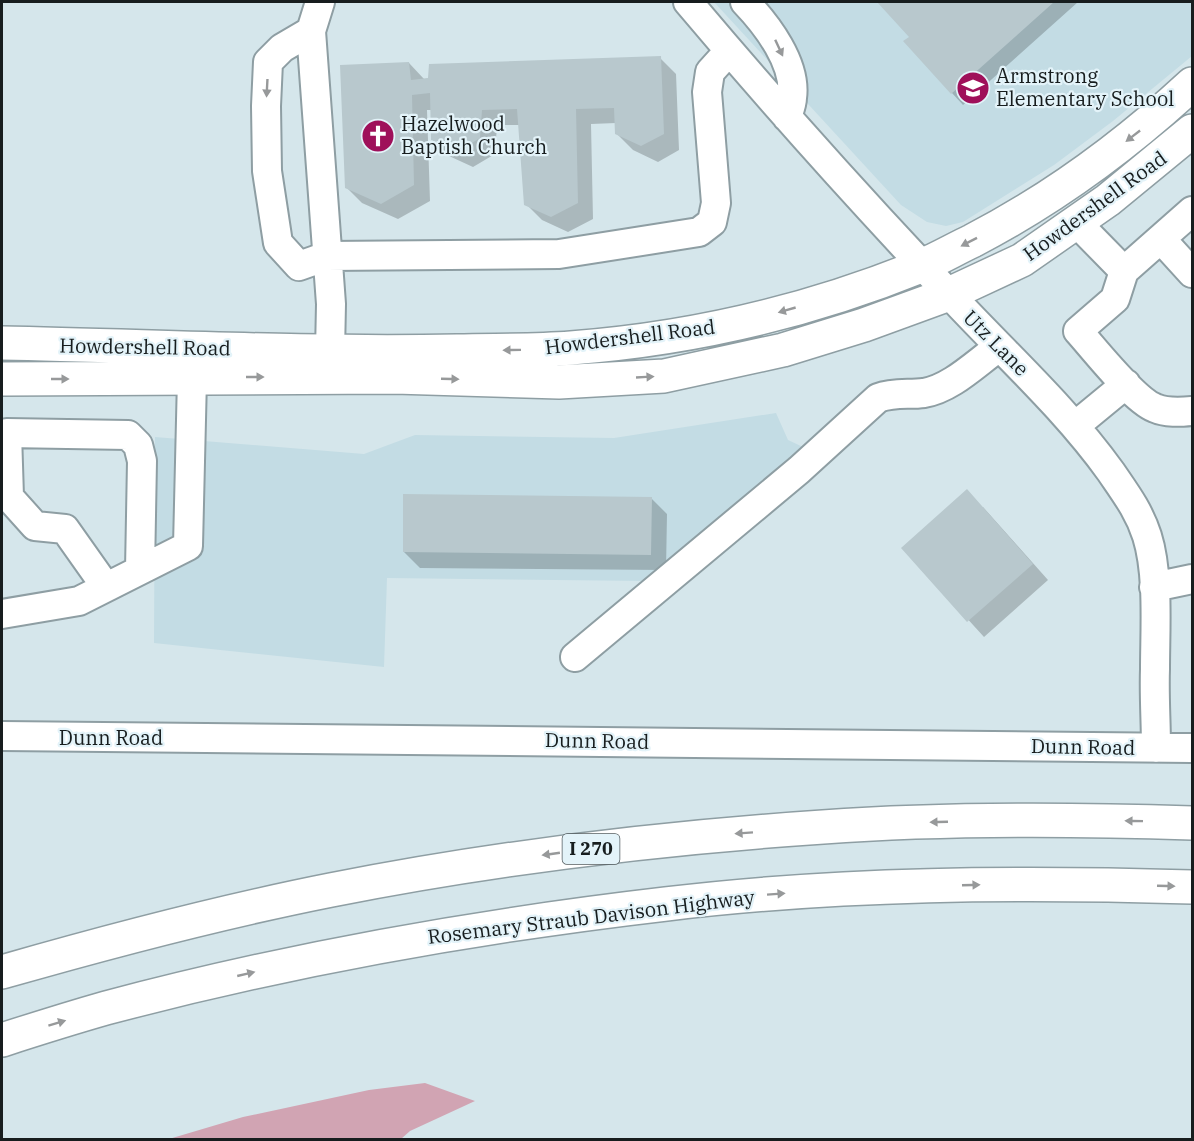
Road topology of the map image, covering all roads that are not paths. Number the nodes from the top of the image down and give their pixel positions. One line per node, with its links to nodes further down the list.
1 (320, 2): 4 (street)
2 (688, 2): 5 (street, Utz Lane)
3 (745, 2): 7 (street, one-way to 7)
4 (311, 31): 12 (street); 12 (street, one-way to 12)
5 (729, 51): 7 (street, Utz Lane); 12 (street)
6 (1192, 84): 13 (main road, Howdershell Road, one-way to 13)
7 (787, 117): 13 (street, Utz Lane)
8 (1191, 137): 10 (main road, Howdershell Road)
9 (1192, 211): 11 (street)
10 (1076, 222): 15 (street); 16 (main road, Howdershell Road)
11 (1161, 239): 14 (street); 15 (street)
12 (327, 256): 19 (street)
13 (923, 265): 16 (street, Utz Lane); 19 (main road, Howdershell Road, one-way to 19)
14 (1189, 265)
15 (1124, 271): 22 (street)
16 (949, 294): 18 (street, Utz Lane); 20 (main road, Howdershell Road, one-way to 16)
17 (2, 343): 19 (main road, Howdershell Road)
18 (999, 347): 24 (street, Utz Lane); 30 (street)
19 (330, 352)
20 (192, 378): 21 (main road, Howdershell Road, one-way to 20); 25 (street)
21 (7, 380)
22 (1133, 392): 23 (street); 24 (street)
23 (1192, 411)
24 (1075, 426): 28 (street, Utz Lane)
25 (140, 558): 27 (street); 27 (street)
26 (1192, 579): 28 (street)
27 (106, 587): 29 (street)
28 (1154, 587): 32 (street, Utz Lane)
29 (2, 614)
30 (575, 657)
31 (2, 736): 32 (street, Dunn Road)
32 (1156, 748): 33 (street, Dunn Road)
33 (1192, 748)
34 (1192, 823): 36 (main road, I 270, one-way to 36)
35 (1192, 887): 37 (main road, Rosemary Straub Davison Highway, one-way to 35)
36 (2, 972)
37 (2, 1040)

